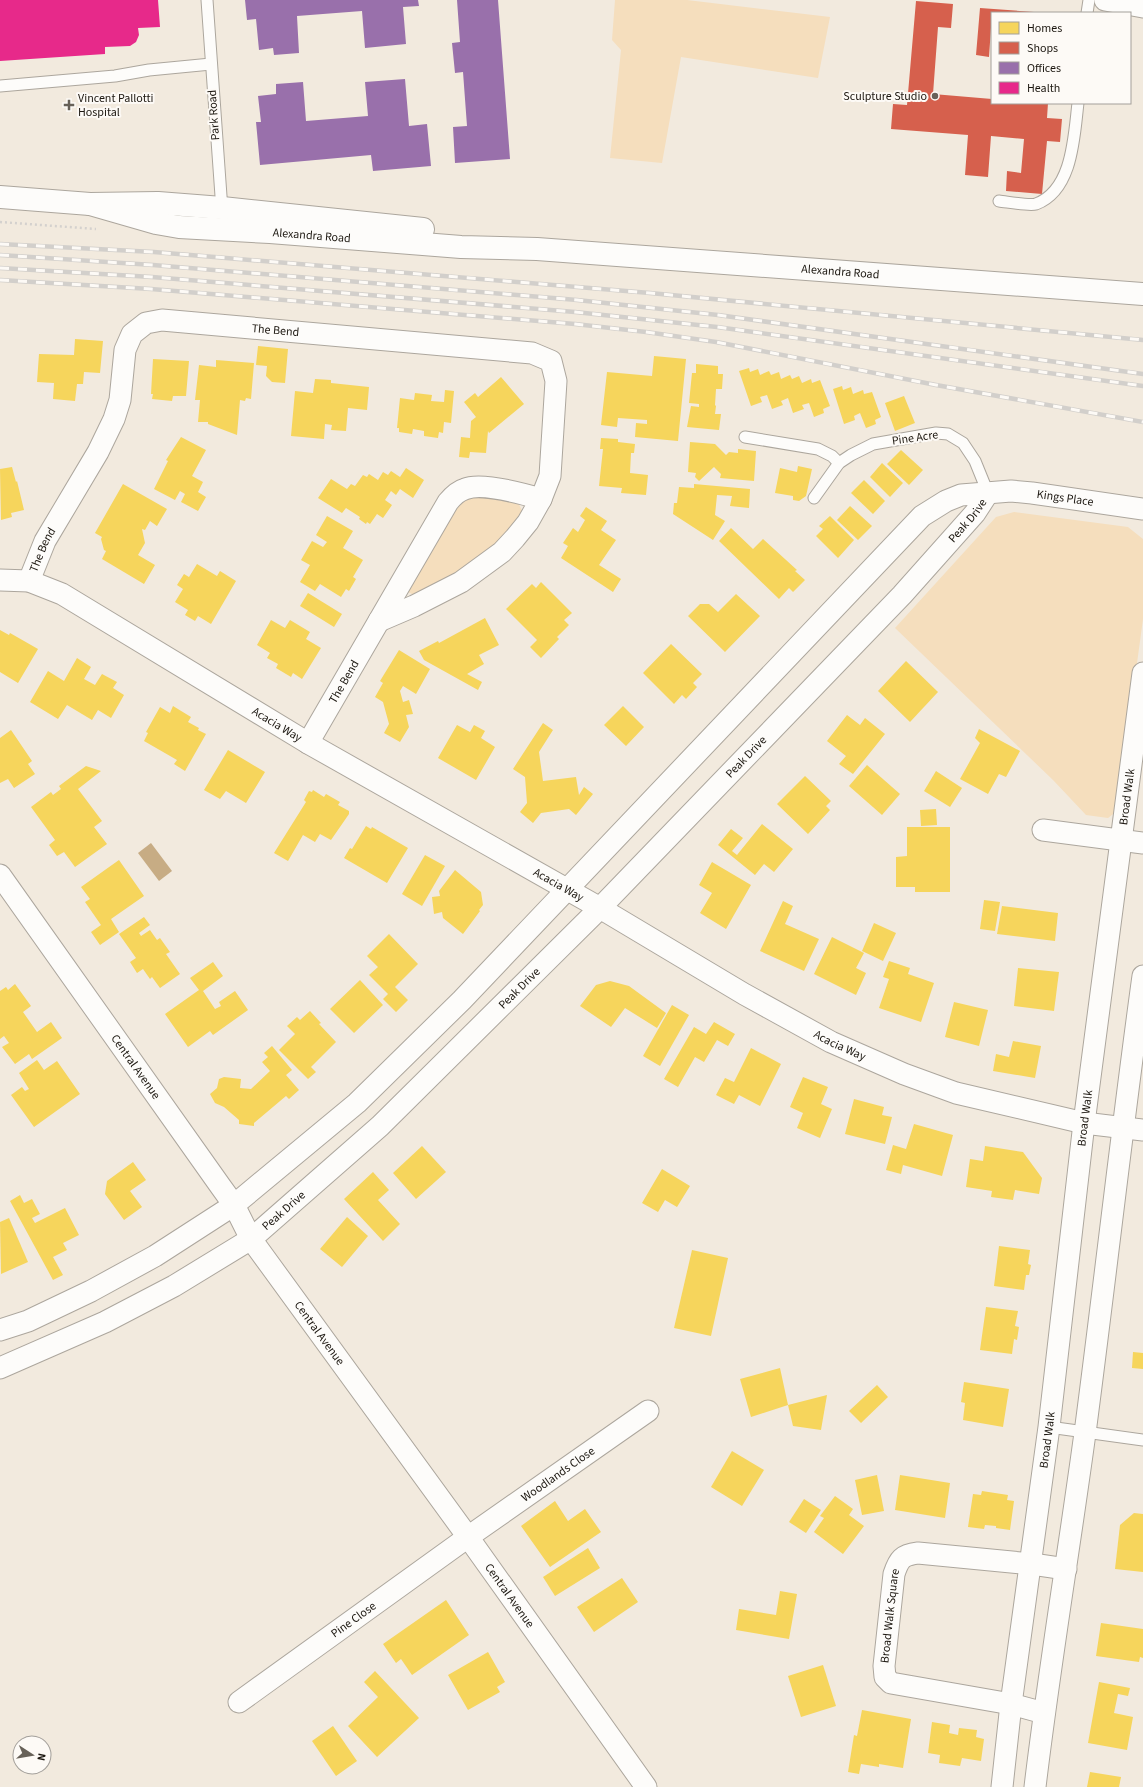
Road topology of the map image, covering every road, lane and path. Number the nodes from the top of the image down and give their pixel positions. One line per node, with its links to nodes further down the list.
1 (207, 0): 6 (lane, Park Road)
2 (1089, 0): 5 (lane)
3 (1105, 0): 4 (street)
4 (1143, 7)
5 (1087, 12)
6 (211, 64): 7 (lane); 12 (lane, Park Road)
7 (0, 86)
8 (1078, 104): 10 (lane)
9 (0, 197): 11 (street, Alexandra Road)
10 (999, 201)
11 (90, 204): 12 (street, Alexandra Road); 13 (street, Alexandra Road)
12 (222, 208): 13 (lane, Park Road); 14 (street, Alexandra Road)
13 (224, 229): 14 (street, Alexandra Road)
14 (537, 248): 15 (street, Alexandra Road)
15 (1143, 294)
16 (745, 437): 17 (lane)
17 (839, 464): 18 (lane, Pine Acre); 19 (lane, Pine Acre)
18 (988, 493): 21 (street, Kings Place); 31 (street, Peak Drive); 32 (street, Peak Drive)
19 (814, 498)
20 (541, 499): 23 (street, The Bend); 24 (street, The Bend); 24 (street, The Bend)
21 (1143, 509)
22 (0, 580): 23 (street, Acacia Way)
23 (29, 581): 26 (street, Acacia Way)
24 (379, 621): 26 (street, The Bend)
25 (1143, 672): 28 (street, Broad Walk)
26 (308, 742): 31 (street, Acacia Way)
27 (1043, 830): 28 (street)
28 (1120, 840): 29 (street); 34 (street, Broad Walk)
29 (1143, 843)
30 (0, 875): 37 (street, Central Avenue)
31 (566, 889): 32 (street, Acacia Way); 37 (street, Peak Drive)
32 (600, 908): 34 (street, Acacia Way); 38 (street, Peak Drive)
33 (1143, 976): 35 (street)
34 (1084, 1123): 35 (street, Acacia Way); 42 (street, Broad Walk)
35 (1122, 1127): 36 (street, Acacia Way); 43 (street)
36 (1143, 1130)
37 (234, 1205): 38 (street, Central Avenue); 39 (street, Peak Drive)
38 (252, 1239): 40 (street, Peak Drive); 45 (street, Central Avenue)
39 (0, 1330)
40 (0, 1368)
41 (648, 1411): 45 (street, Woodlands Close)
42 (1049, 1428): 43 (lane); 46 (street, Broad Walk)
43 (1085, 1432): 44 (lane); 47 (street)
44 (1143, 1440)
45 (468, 1537): 48 (street, Pine Close); 51 (street, Central Avenue)
46 (1032, 1564): 47 (street); 49 (street, Broad Walk); 49 (street, Broad Walk Square)
47 (1066, 1569): 50 (street)
48 (239, 1702)
49 (1011, 1704): 50 (street); 52 (street, Broad Walk)
50 (1044, 1714): 53 (street)
51 (646, 1787)
52 (1002, 1787)
53 (1035, 1787)

